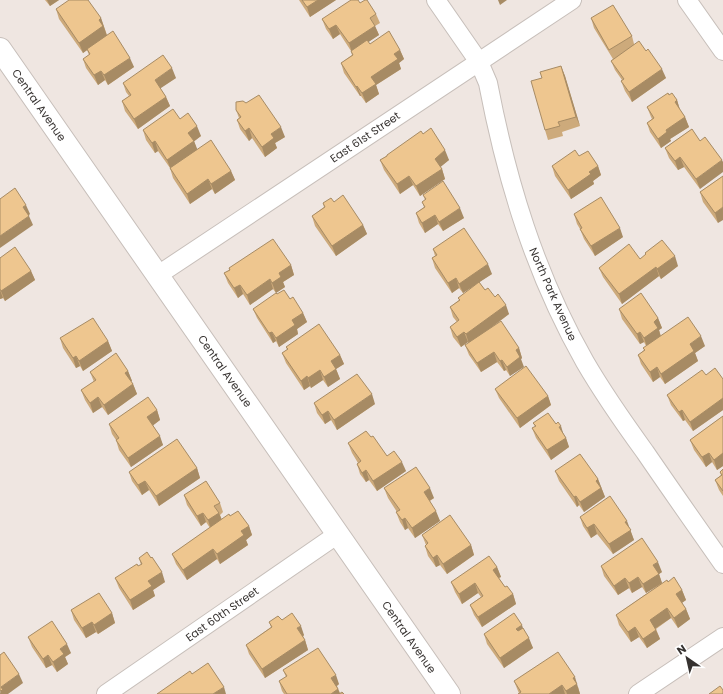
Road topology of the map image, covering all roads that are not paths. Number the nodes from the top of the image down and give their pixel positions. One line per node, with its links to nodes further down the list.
1 (436, 0): 6 (street, North Park Avenue)
2 (572, 0): 6 (street, East 61st Street)
3 (687, 0): 5 (street)
4 (0, 49): 7 (main road, Central Avenue)
5 (723, 51)
6 (479, 62): 7 (street, East 61st Street); 9 (street, North Park Avenue)
7 (158, 275): 8 (main road, Central Avenue)
8 (338, 534): 11 (street, East 60th Street); 12 (main road, Central Avenue)
9 (723, 564)
10 (723, 637): 13 (street)
11 (106, 694)
12 (448, 694)
13 (638, 694)

